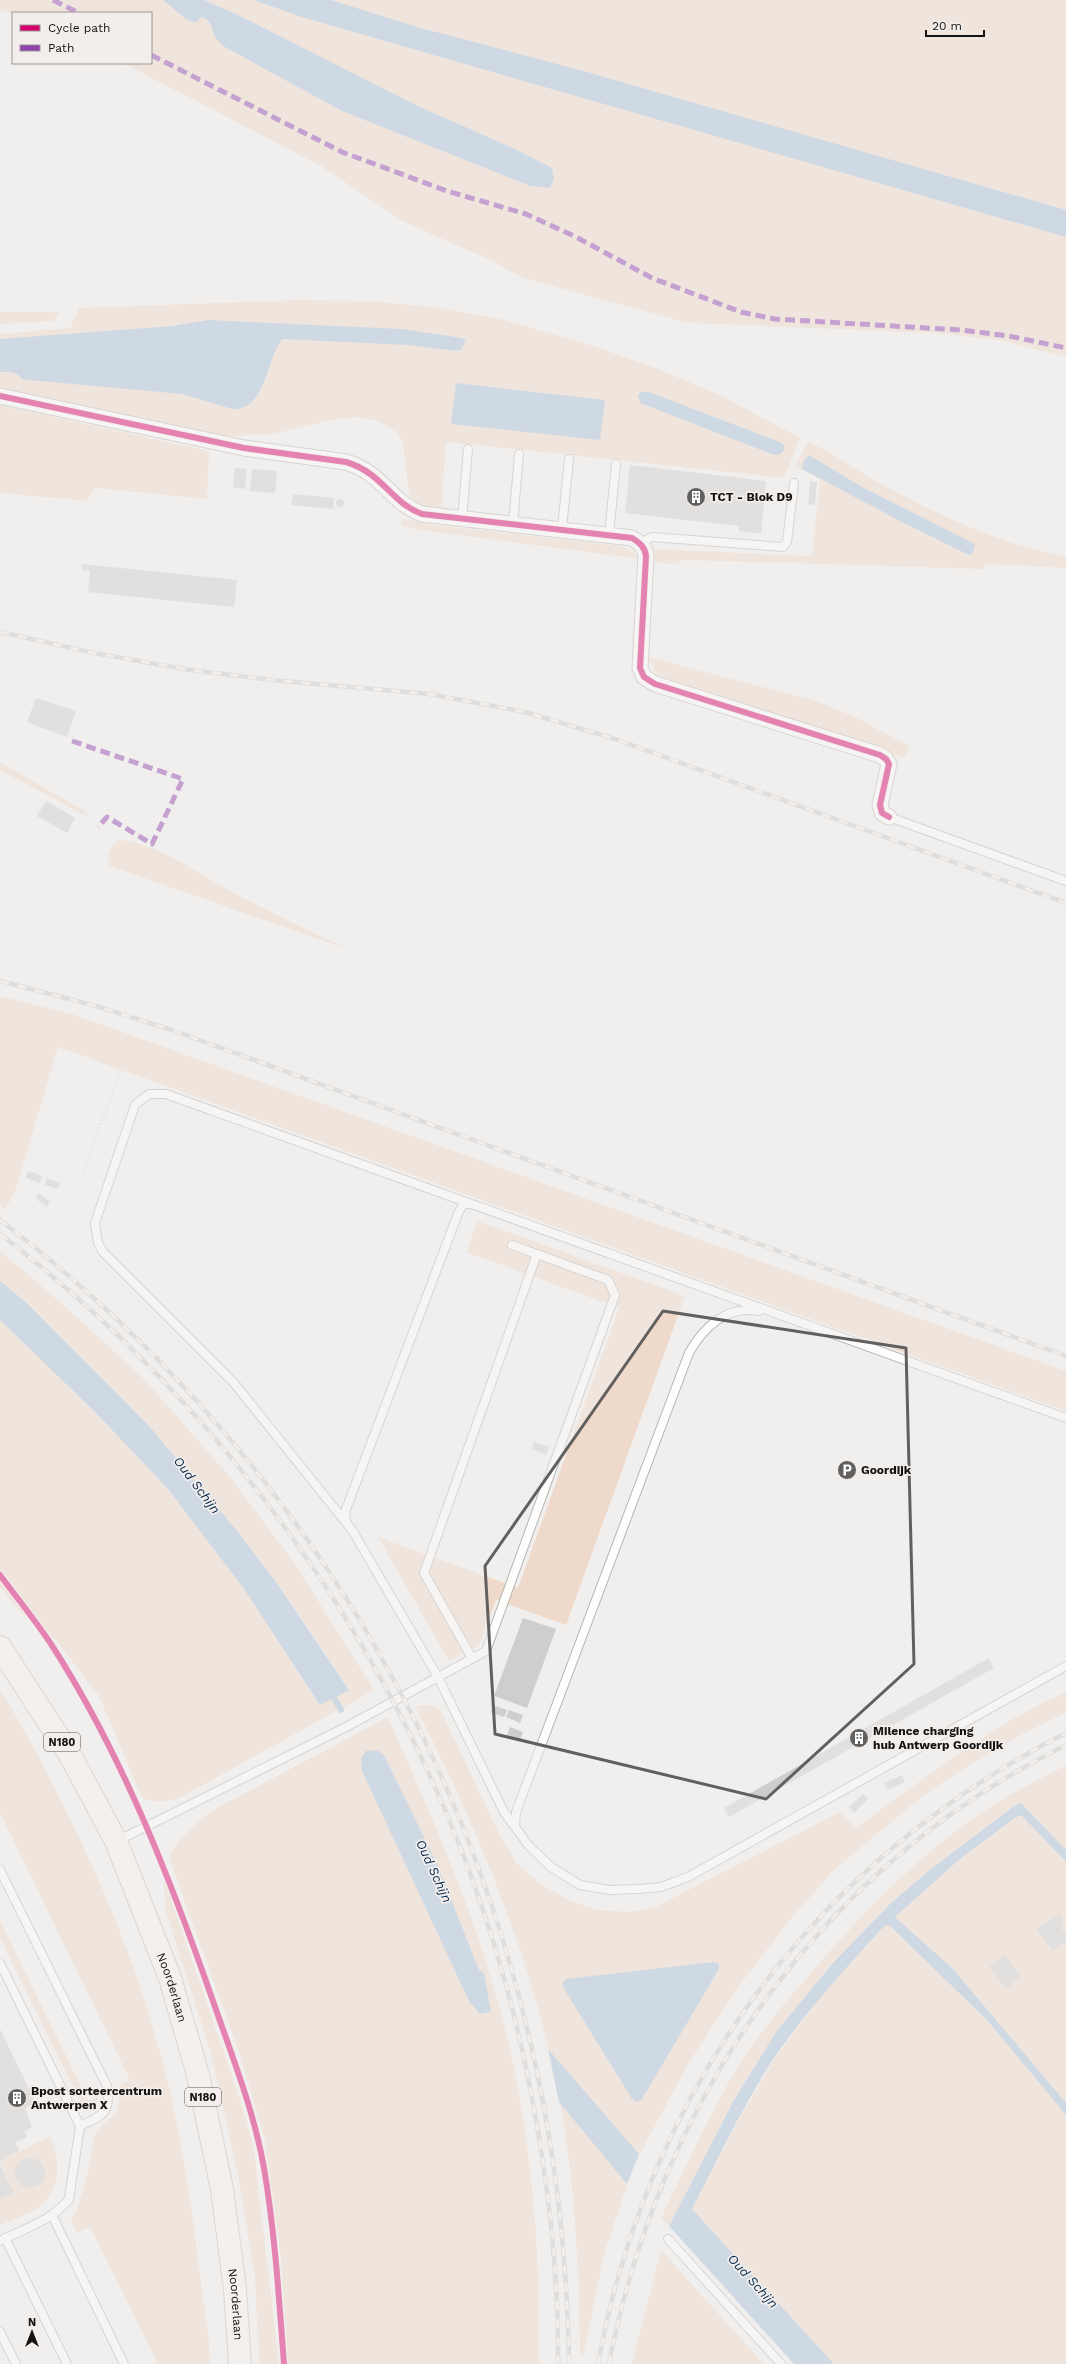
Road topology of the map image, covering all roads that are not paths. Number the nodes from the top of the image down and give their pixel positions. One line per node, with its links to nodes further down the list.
1 (0, 396): 7 (street)
2 (468, 449): 7 (lane)
3 (519, 454): 8 (lane)
4 (569, 459): 9 (lane)
5 (616, 464): 10 (lane)
6 (794, 483): 11 (lane)
7 (462, 519): 8 (street)
8 (513, 524): 9 (street)
9 (562, 529): 10 (street)
10 (609, 534): 11 (street)
11 (640, 543): 12 (street)
12 (889, 817): 13 (lane)
13 (1066, 881)
14 (471, 1204): 17 (lane); 19 (lane); 19 (lane)
15 (512, 1245): 16 (lane)
16 (537, 1254): 21 (lane); 21 (lane)
17 (773, 1313): 18 (lane); 24 (lane)
18 (1066, 1418)
19 (346, 1522): 23 (lane)
20 (0, 1647): 25 (main road, Noorderlaan / N180)
21 (472, 1658): 23 (lane)
22 (1066, 1666): 24 (lane)
23 (438, 1677): 24 (lane); 25 (lane)
24 (515, 1826)
25 (116, 1841): 36 (main road, Noorderlaan / N180)
26 (0, 1870): 28 (lane)
27 (0, 1963): 28 (lane)
28 (80, 2126): 29 (lane)
29 (52, 2215): 30 (lane); 35 (lane)
30 (3, 2239): 34 (lane)
31 (668, 2239): 37 (lane)
32 (0, 2332): 33 (lane)
33 (16, 2364)
34 (66, 2364)
35 (124, 2364)
36 (240, 2364)
37 (781, 2364)

